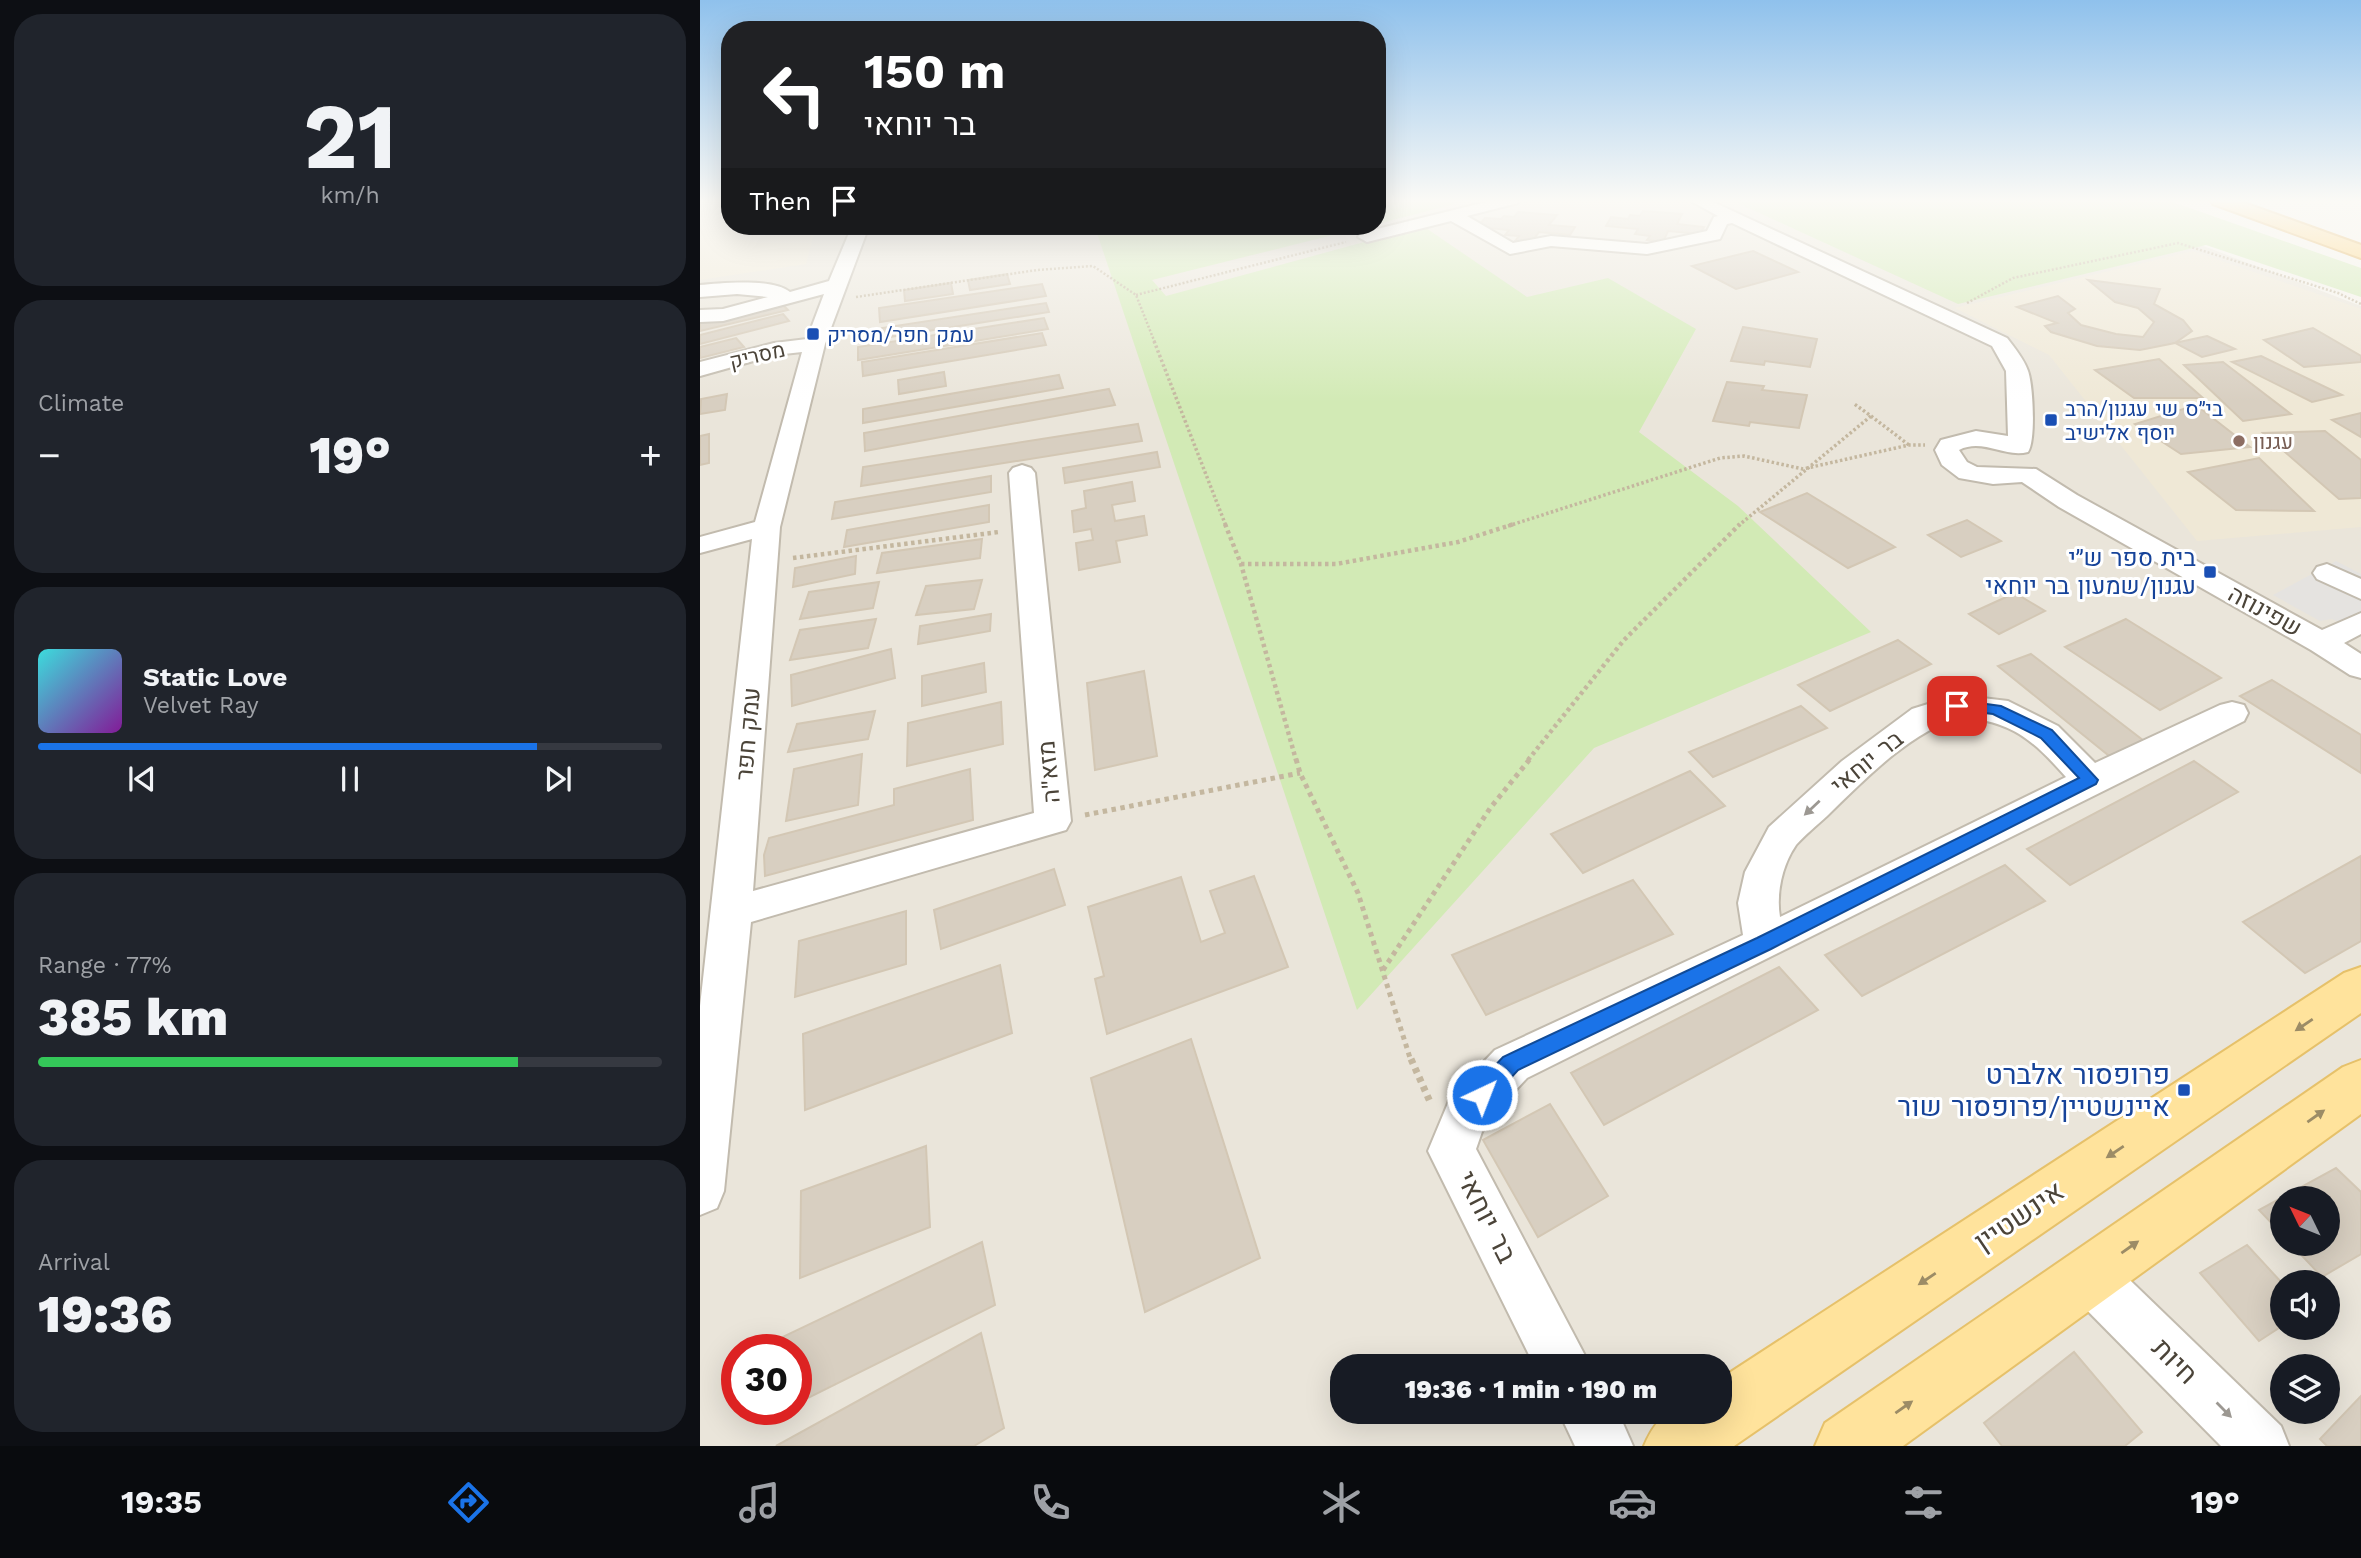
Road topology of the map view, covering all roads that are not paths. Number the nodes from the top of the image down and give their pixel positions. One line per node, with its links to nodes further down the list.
1 (837, 267): 4 (street, עמק חפר)
2 (1844, 267): 8 (street)
3 (700, 291): 4 (street)
4 (823, 293): 5 (street); 6 (street, עמק חפר)
5 (700, 316)
6 (815, 344): 7 (street, מסריק); 11 (street, עמק חפר)
7 (700, 369)
8 (2019, 447): 10 (street); 10 (street)
9 (1021, 473): 21 (street, מזא"ה)
10 (2027, 474): 16 (street, שפינוזה)
11 (767, 527): 12 (street); 21 (street, עמק חפר)
12 (700, 545)
13 (2328, 573): 14 (street)
14 (2361, 590)
15 (2361, 622): 16 (street)
16 (2322, 643): 17 (street, שפינוזה); 18 (street, שפינוזה)
17 (2361, 660)
18 (2361, 668)
19 (2232, 713): 20 (street, בר יוחאי)
20 (2090, 780): 22 (street, בר יוחאי); 22 (street, בר יוחאי, one-way to 22)
21 (732, 912): 25 (street, עמק חפר)
22 (1764, 943): 27 (street, בר יוחאי)
23 (2361, 987): 30 (main road, אינשטיין, one-way to 30)
24 (2361, 1084): 26 (main road, one-way to 24)
25 (700, 1191)
26 (2089, 1276): 31 (main road, one-way to 26); 32 (street, חיות, one-way to 32)
27 (1557, 1354)
28 (1593, 1424): 29 (street)
29 (1605, 1446)
30 (1677, 1446)
31 (1848, 1446)
32 (2260, 1446)

